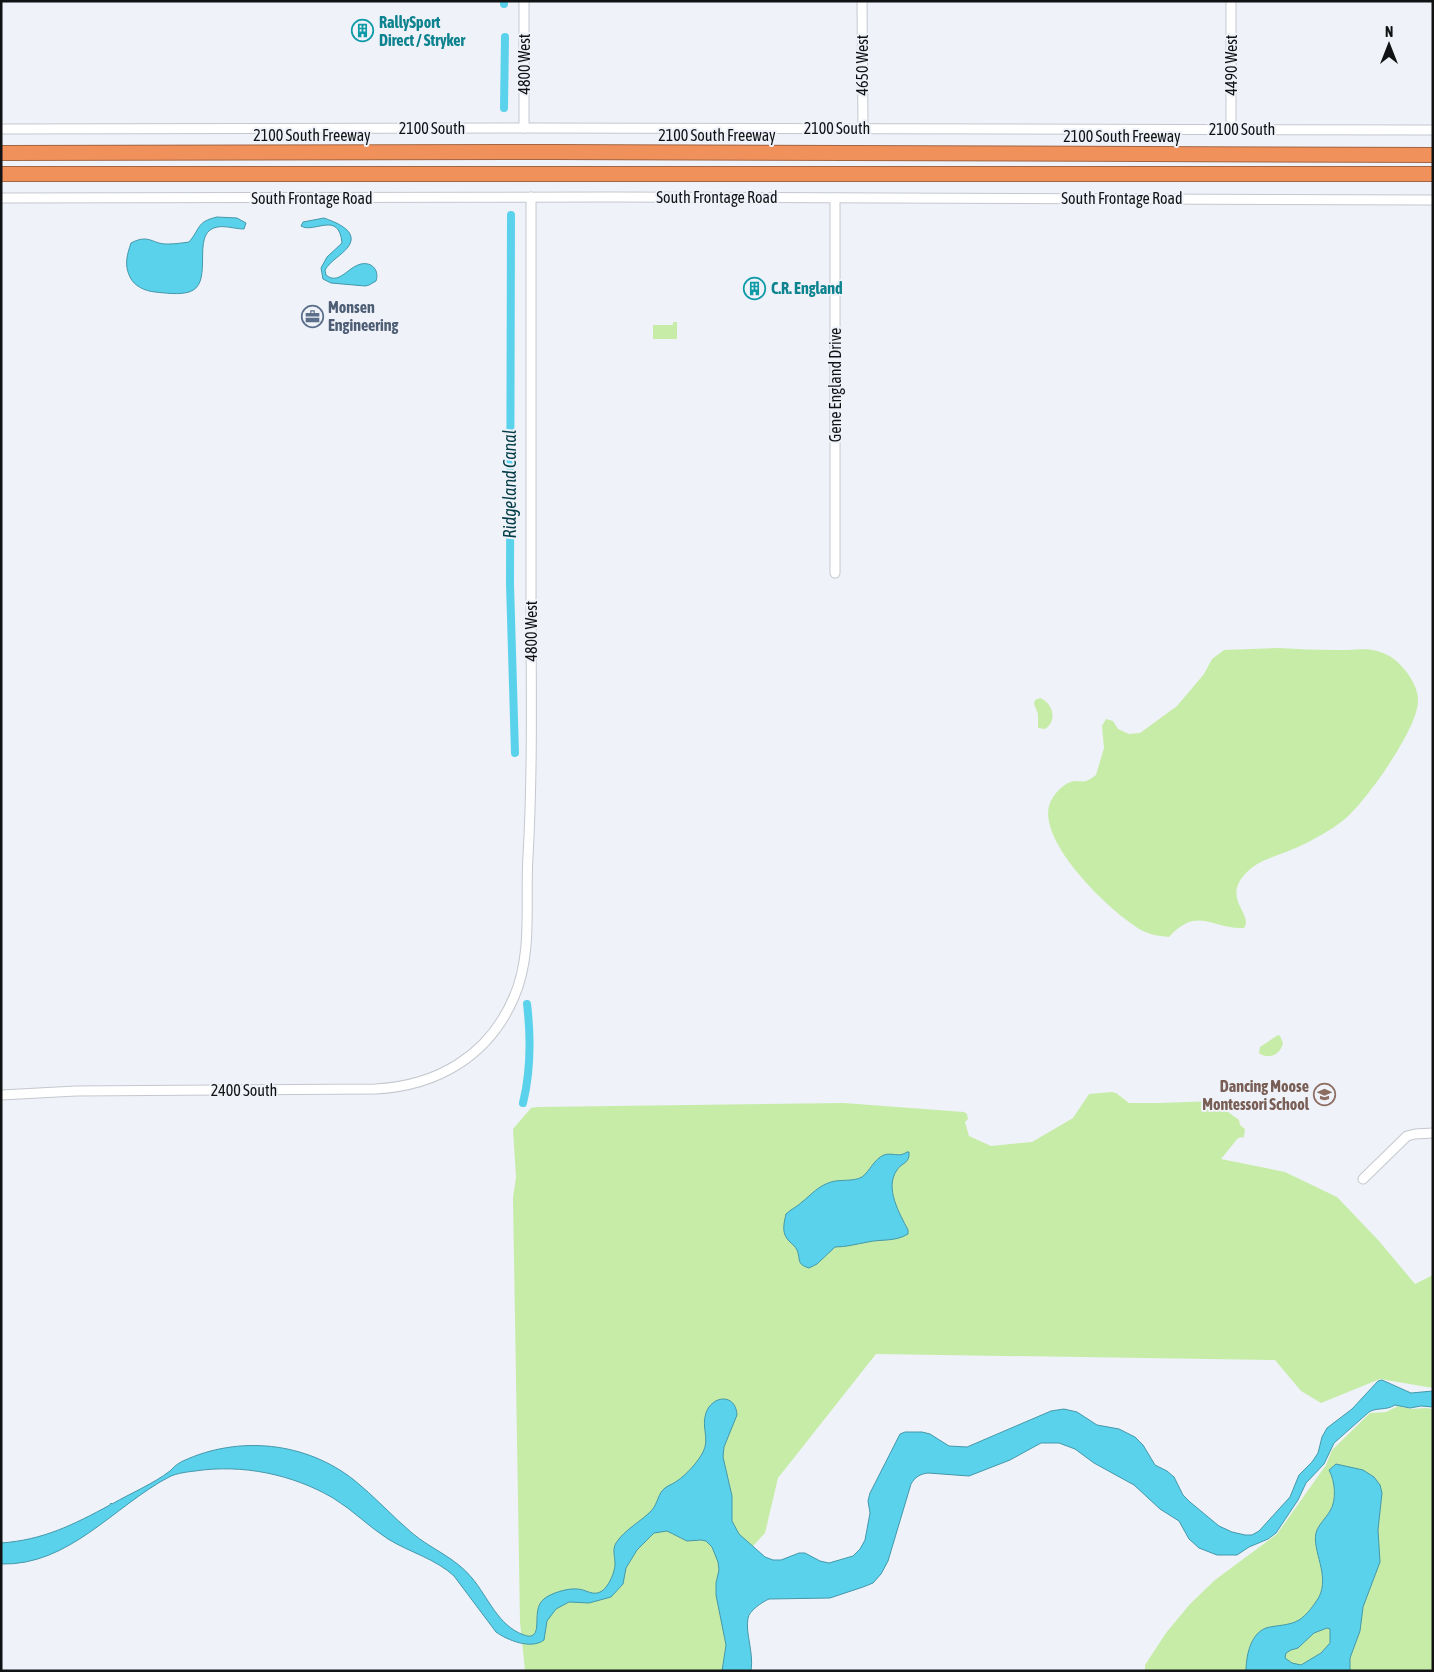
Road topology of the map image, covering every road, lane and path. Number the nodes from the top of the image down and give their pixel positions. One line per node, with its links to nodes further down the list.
1 (524, 1): 4 (street, 4800 West)
2 (862, 1): 5 (street, 4650 West)
3 (1230, 1): 6 (street, 4490 West)
4 (524, 128): 5 (street, 2100 South); 7 (street, 2100 South)
5 (863, 128): 6 (street, 2100 South)
6 (1231, 128): 8 (street, 2100 South)
7 (1, 129)
8 (1433, 130)
9 (1, 153): 10 (highway, 2100 South Freeway)
10 (1433, 155)
11 (1, 174): 12 (highway)
12 (1433, 174)
13 (531, 197): 14 (street, South Frontage Road); 15 (street, South Frontage Road); 18 (street, 4800 West)
14 (1, 198)
15 (835, 198): 16 (street, South Frontage Road); 17 (street, Gene England Drive)
16 (1433, 200)
17 (835, 573)
18 (476, 1050): 19 (street, 2400 South)
19 (1, 1095)
20 (1433, 1134): 21 (street)
21 (1363, 1179)

